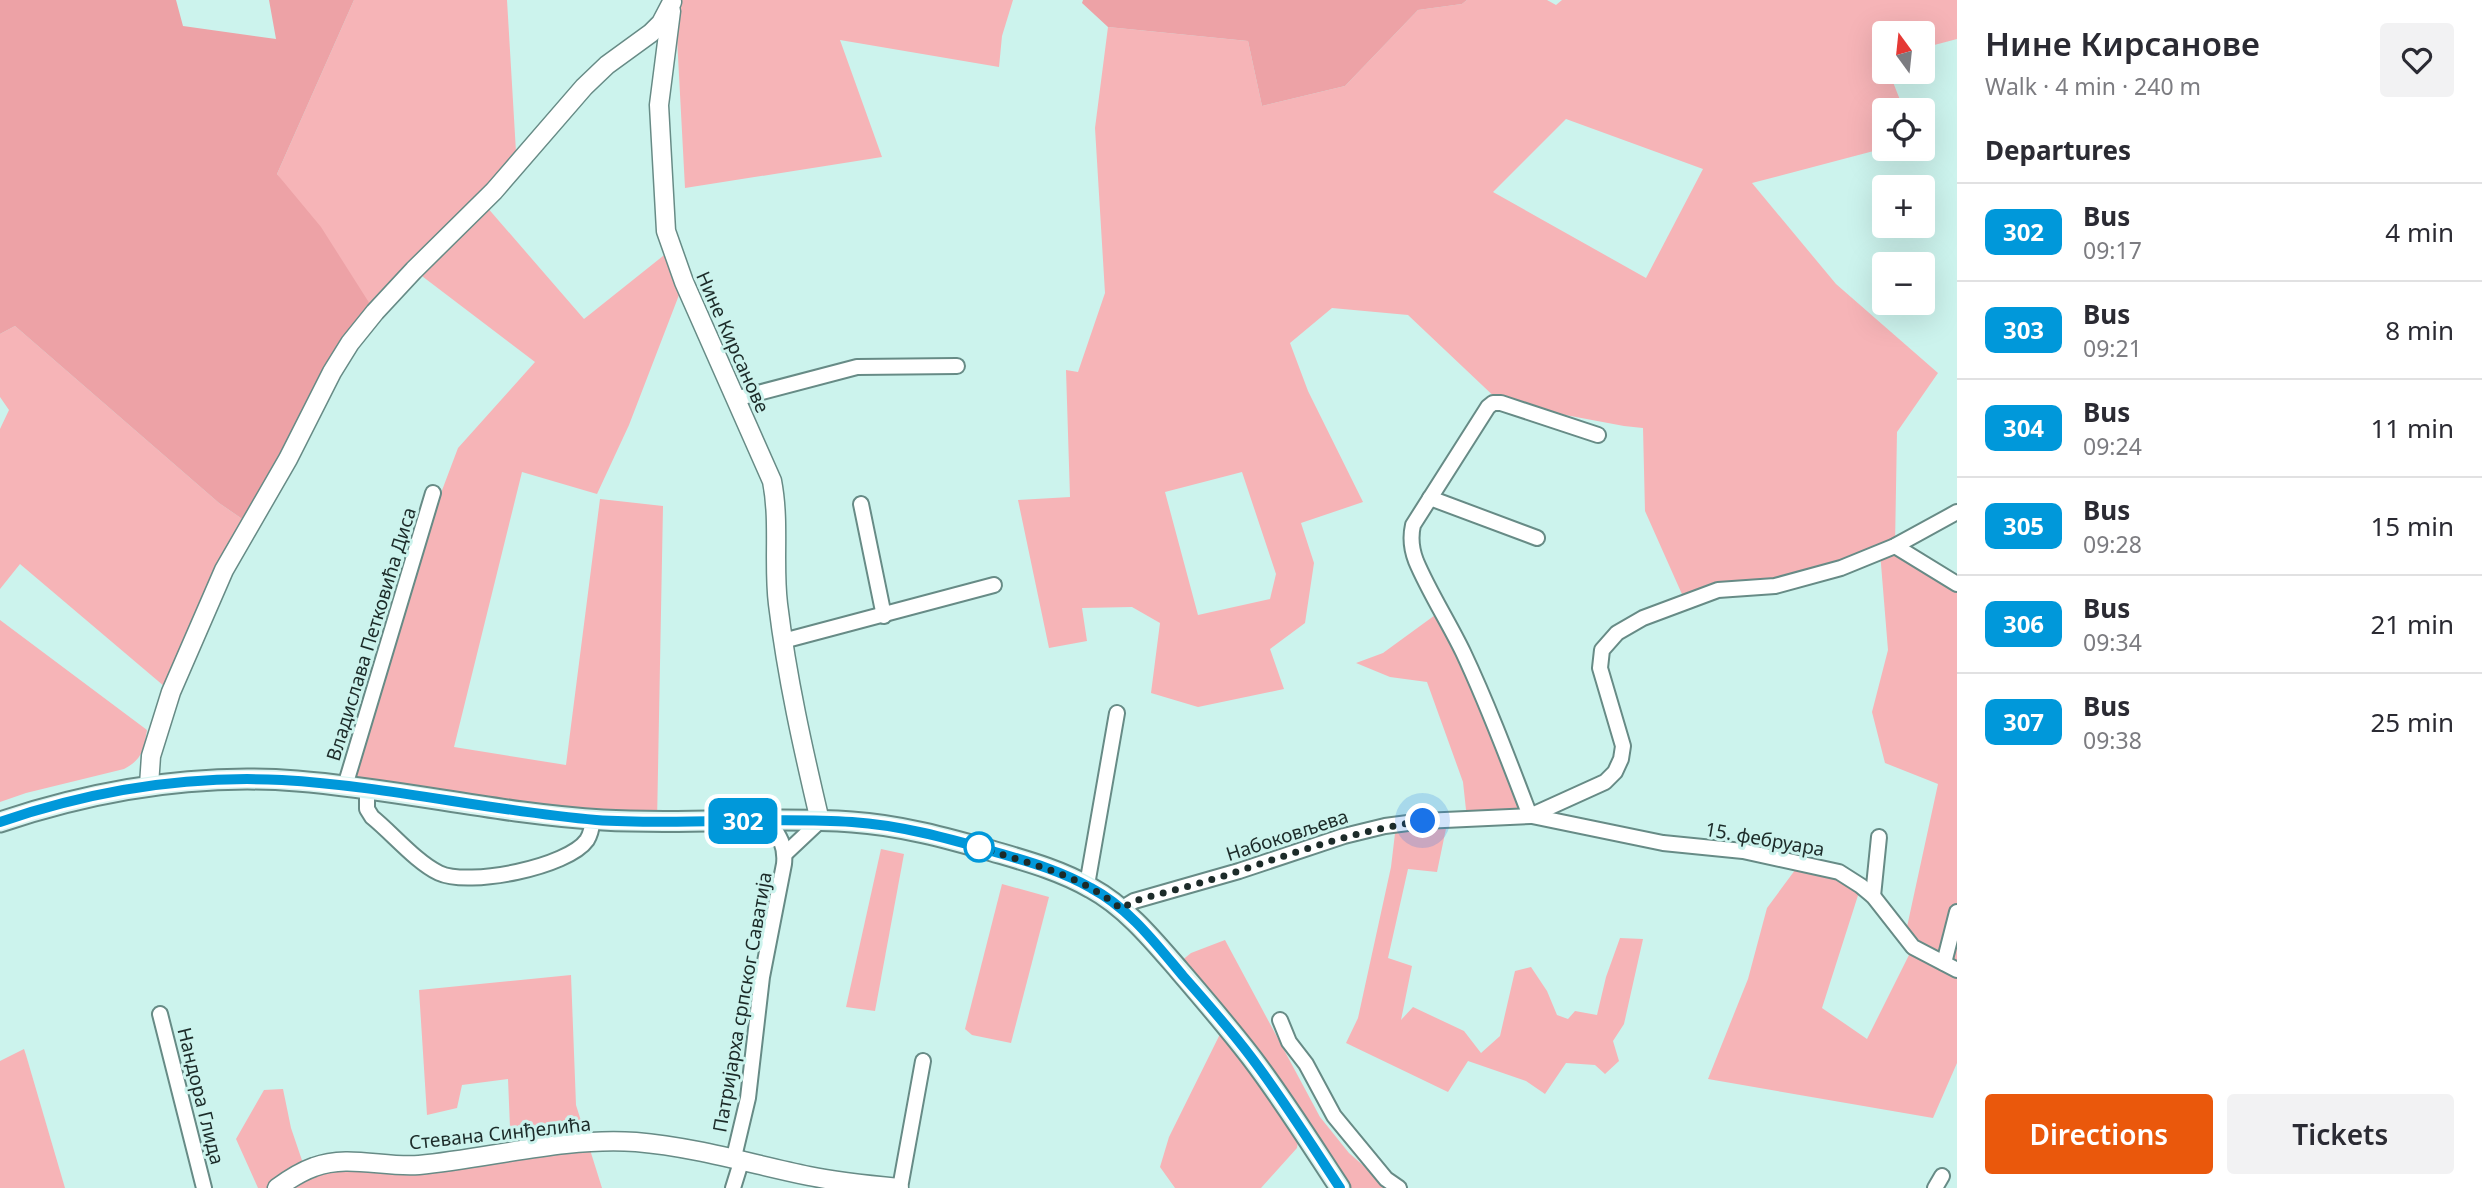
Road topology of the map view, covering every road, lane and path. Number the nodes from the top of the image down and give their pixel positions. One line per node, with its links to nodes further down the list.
1 (672, 1): 3 (street, Нине Кирсанове); 16 (street)
2 (957, 366): 3 (street)
3 (735, 399): 14 (street, Нине Кирсанове)
4 (1598, 435): 6 (street)
5 (433, 493): 17 (street, Владислава Петковића Диса)
6 (1430, 498): 9 (street); 19 (street)
7 (861, 503): 13 (street)
8 (1957, 512): 10 (street, Набоковљева)
9 (1536, 538)
10 (1895, 546): 11 (street); 19 (street, Набоковљева)
11 (1957, 584)
12 (995, 585): 13 (street)
13 (884, 615): 14 (street)
14 (783, 641): 22 (street, Нине Кирсанове)
15 (1117, 713): 26 (street)
16 (149, 785): 17 (main road); 23 (main road)
17 (345, 786): 18 (main road)
18 (367, 789): 20 (main road); 20 (street)
19 (1530, 816): 27 (street, 15. фебруара); 28 (street, Набоковљева)
20 (593, 819): 21 (main road)
21 (769, 821): 22 (main road); 25 (street, Патријарха српског Саватија)
22 (820, 821): 25 (street, Патријарха српског Саватија); 26 (main road)
23 (0, 822)
24 (1879, 836): 27 (street)
25 (786, 853): 34 (street, Патријарха српског Саватија)
26 (1087, 885): 28 (main road)
27 (1873, 896): 30 (street, 15. фебруара)
28 (1121, 909): 40 (main road)
29 (1957, 912): 30 (street)
30 (1951, 967)
31 (160, 1014): 36 (street, Нандора Глида)
32 (1280, 1020): 41 (street)
33 (923, 1061): 39 (street)
34 (738, 1158): 35 (street, Стевана Синђелића); 37 (street, Стевана Синђелића); 38 (street, Патријарха српског Саватија)
35 (807, 1182): 39 (street, Стевана Синђелића)
36 (204, 1188)
37 (277, 1188)
38 (733, 1188)
39 (899, 1188)
40 (1340, 1188)
41 (1399, 1188)

